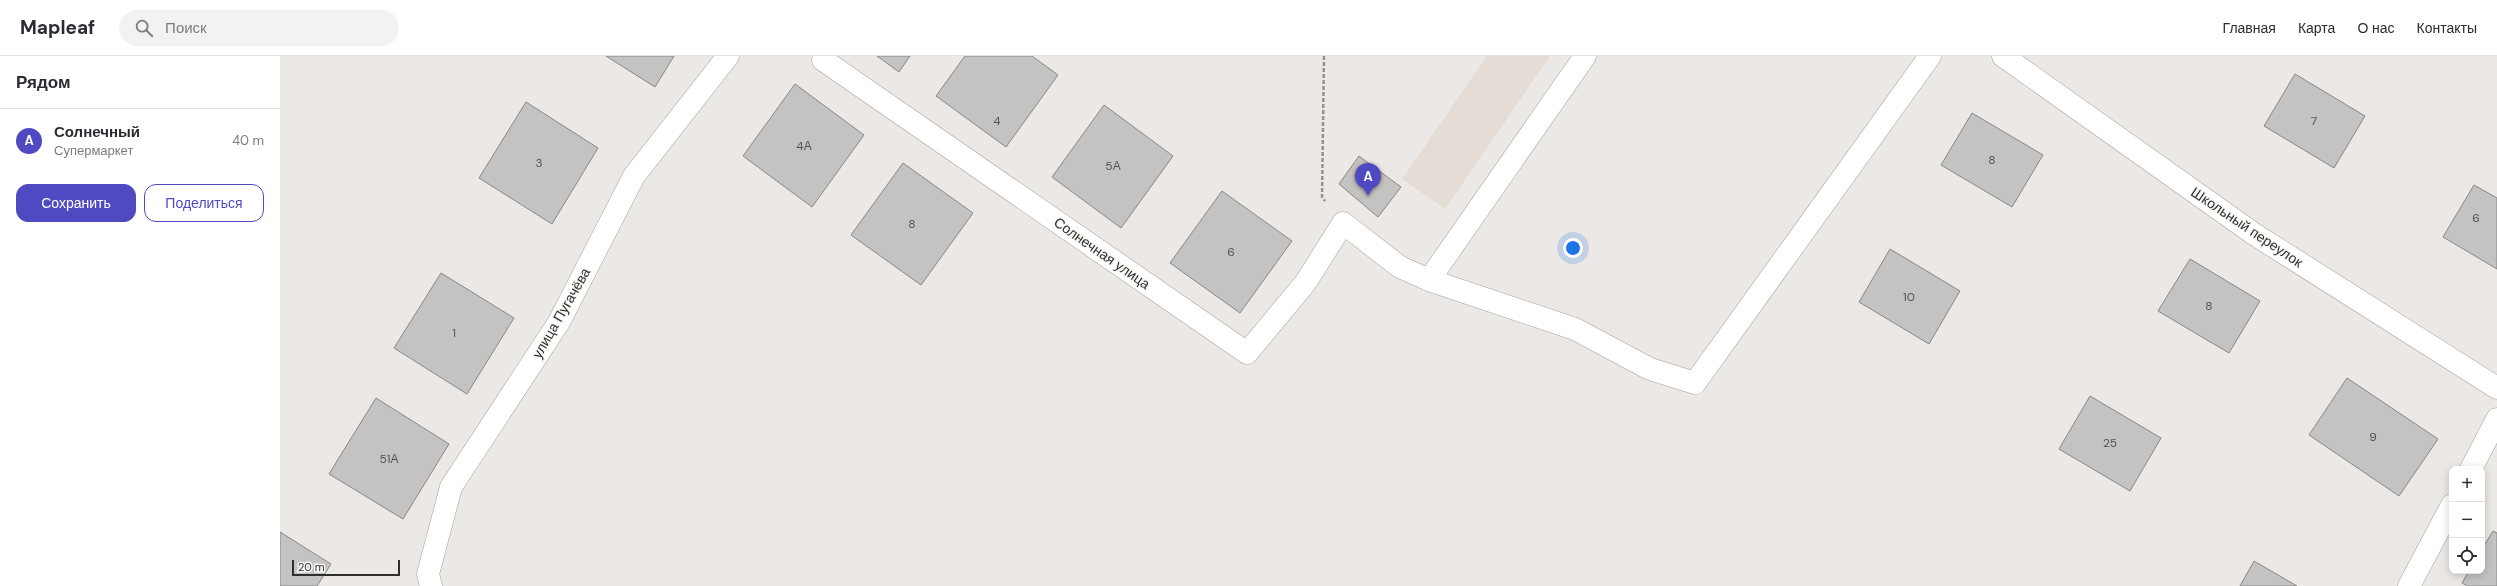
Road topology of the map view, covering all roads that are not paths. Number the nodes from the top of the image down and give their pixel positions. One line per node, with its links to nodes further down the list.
1 (728, 56): 11 (street, улица Пугачёва)
2 (1585, 56): 6 (street)
3 (1930, 56): 6 (street)
4 (2003, 56): 7 (street, Школьный переулок)
5 (823, 60): 6 (street, Солнечная улица)
6 (1429, 280)
7 (2497, 388)
8 (2497, 419): 9 (street)
9 (2473, 466)
10 (2449, 511): 12 (street)
11 (431, 586)
12 (2409, 586)

